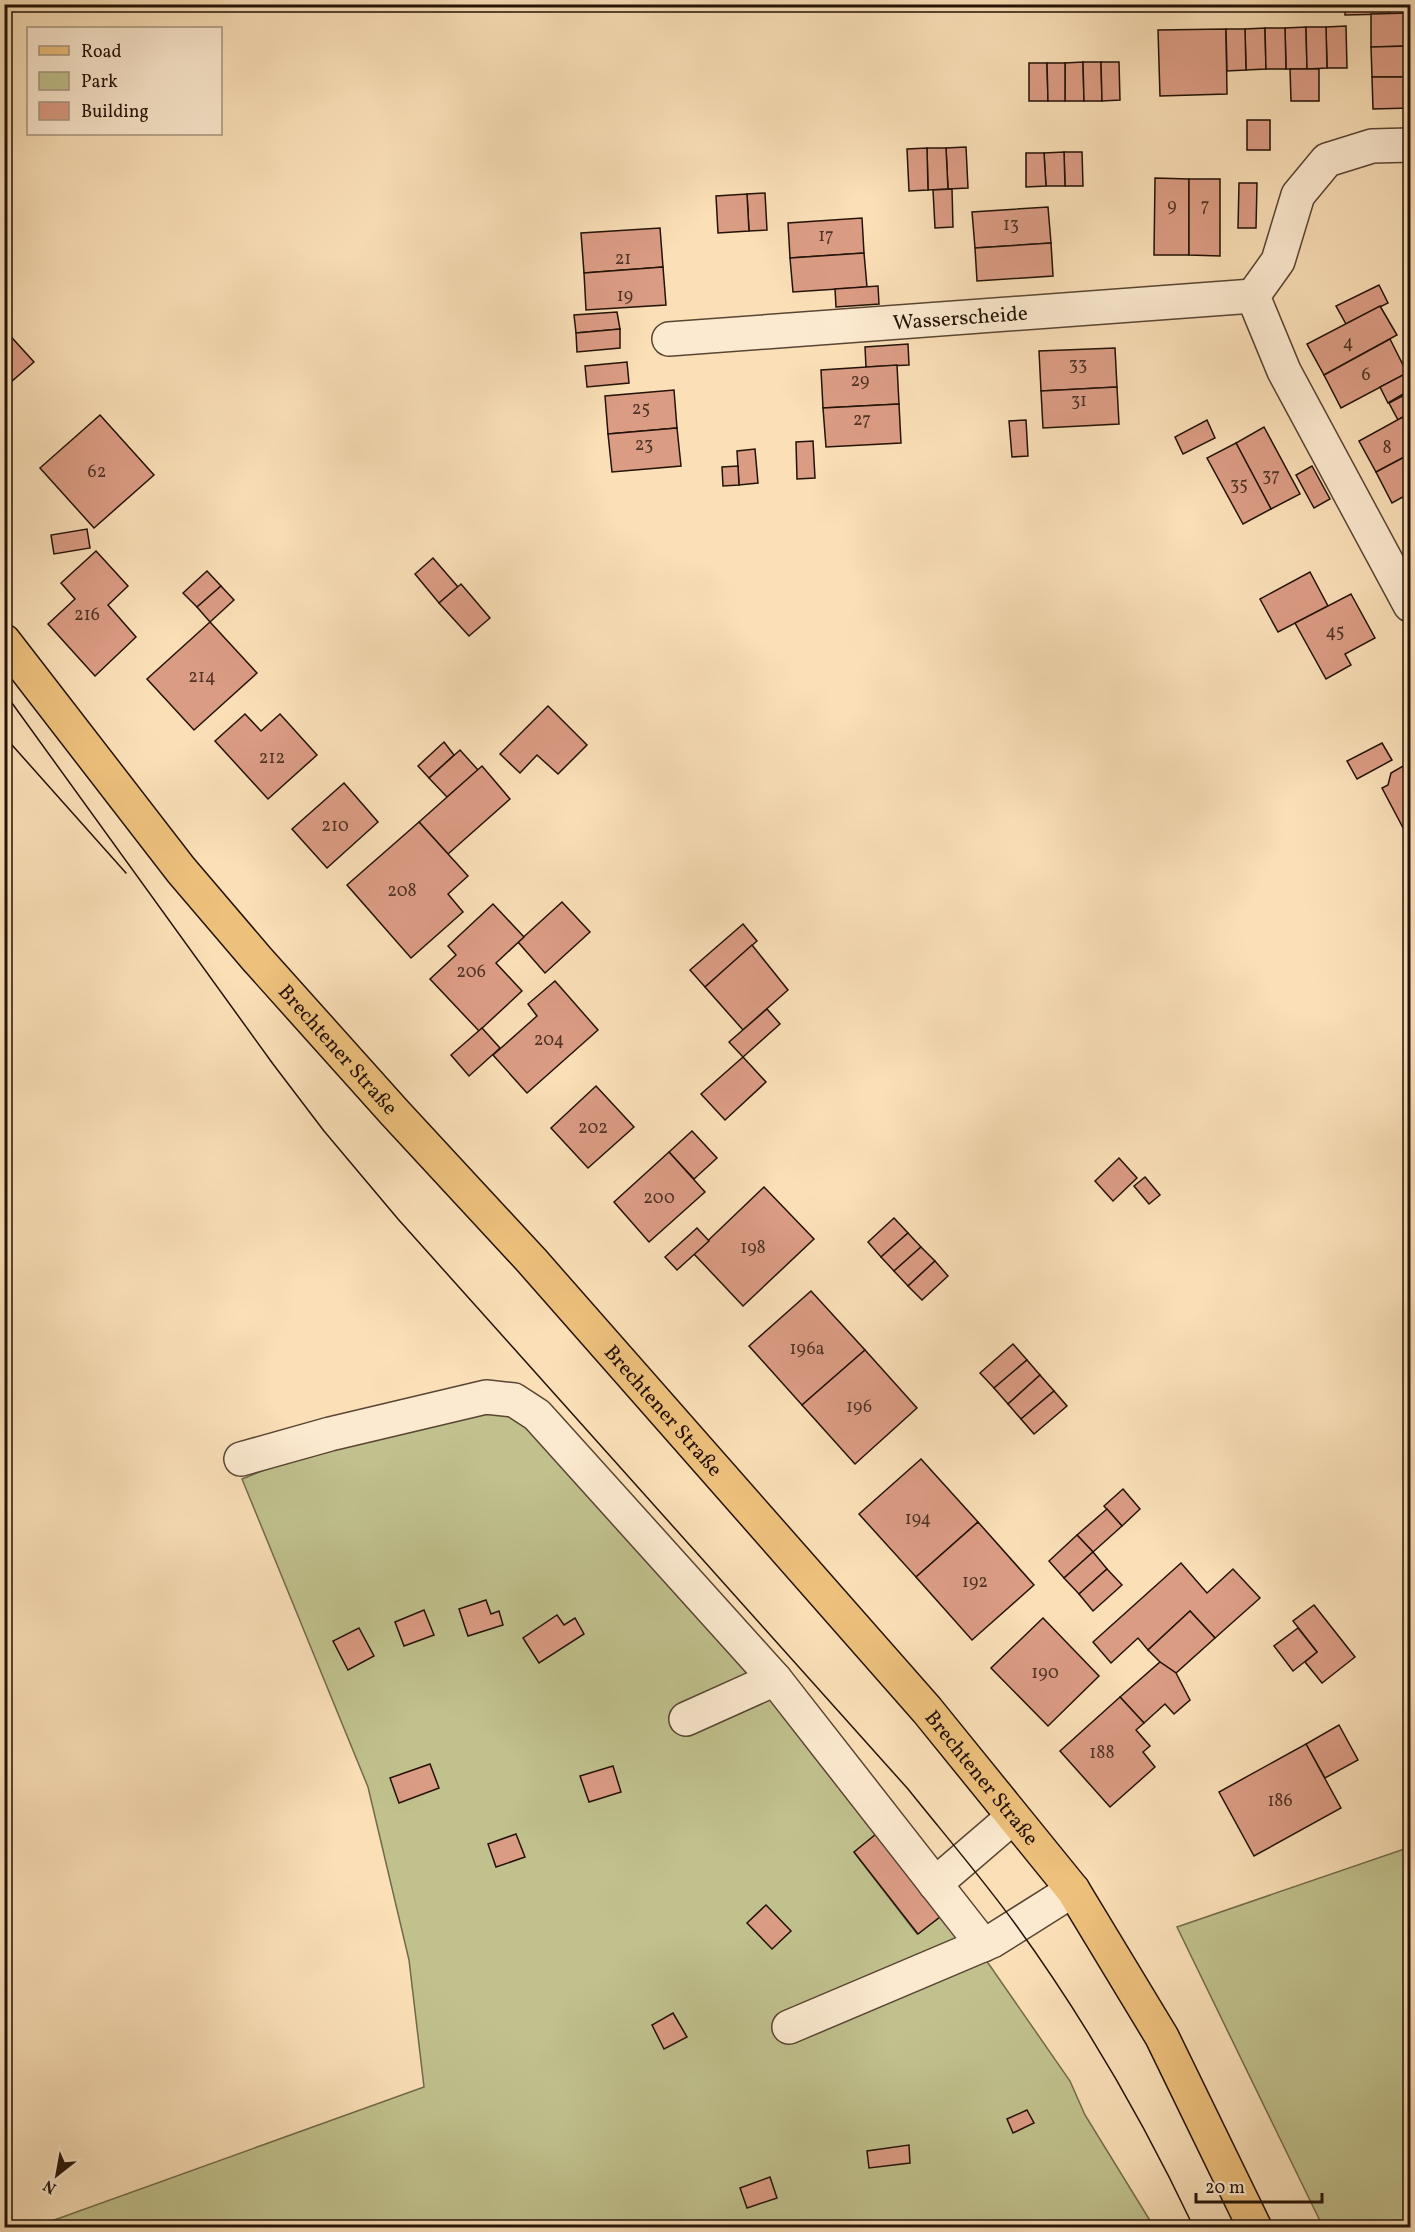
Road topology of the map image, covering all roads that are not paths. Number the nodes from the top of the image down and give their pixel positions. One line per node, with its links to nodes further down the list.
1 (1410, 146): 2 (street)
2 (1253, 296): 3 (street, Wasserscheide); 4 (street)
3 (669, 339)
4 (1410, 605)
5 (7, 649): 9 (main road, Brechtener Straße)
6 (241, 1459): 7 (street)
7 (775, 1679): 8 (street); 10 (street)
8 (686, 1719)
9 (1013, 1817): 10 (street); 11 (main road, Brechtener Straße)
10 (935, 1884): 12 (street)
11 (1073, 1890): 12 (street); 14 (main road, Brechtener Straße)
12 (983, 1945): 13 (street)
13 (789, 2027)
14 (1255, 2228)

